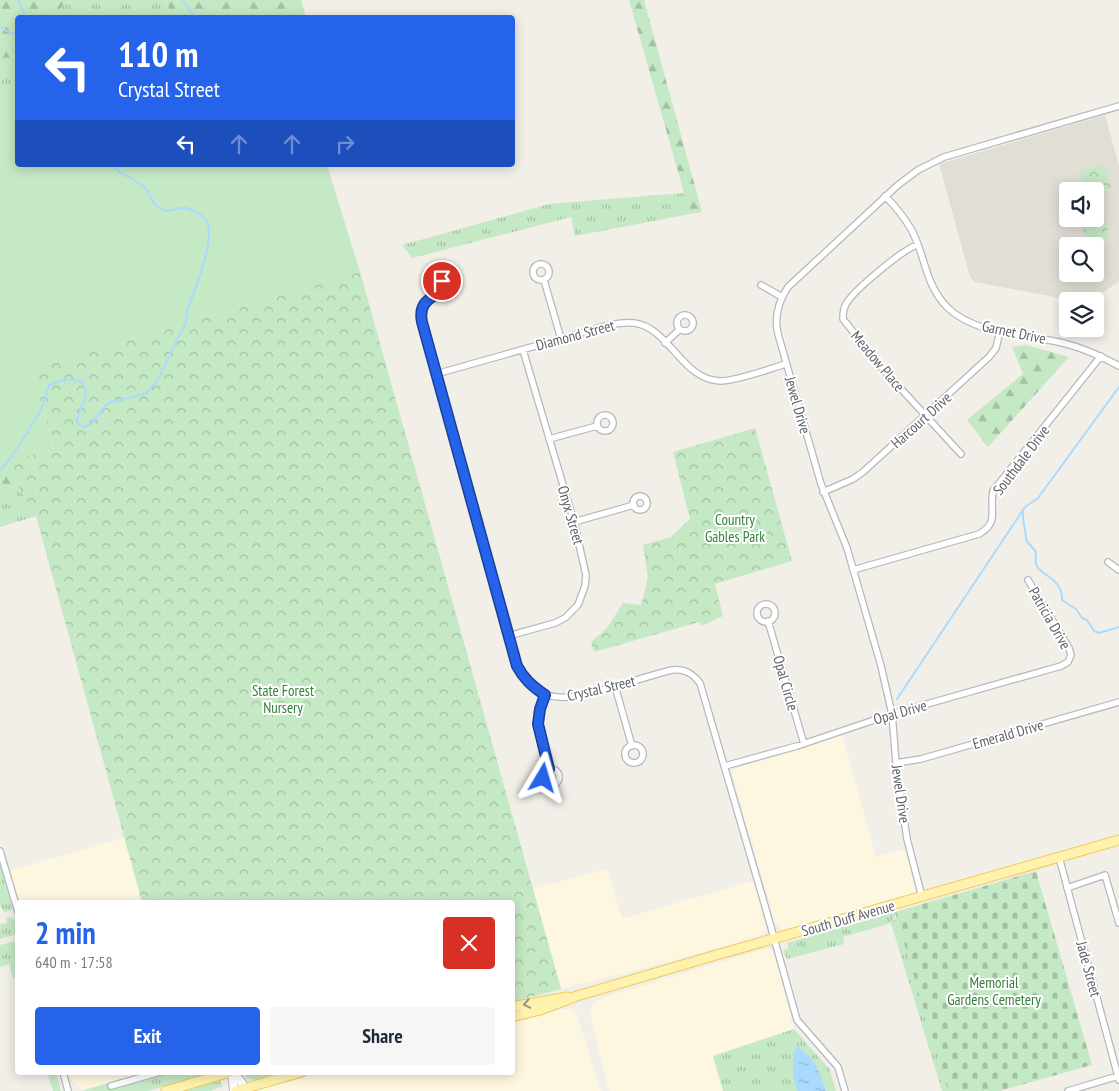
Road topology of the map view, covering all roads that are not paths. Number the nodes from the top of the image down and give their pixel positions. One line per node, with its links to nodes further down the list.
1 (1119, 106): 2 (street, Jewel Drive)
2 (885, 196): 3 (street, Garnet Drive); 7 (street, Jewel Drive)
3 (917, 245): 9 (street, Garnet Drive); 17 (street, Meadow Place)
4 (544, 280): 10 (street)
5 (761, 285): 7 (street)
6 (439, 293): 16 (street, Crystal Street)
7 (782, 297): 14 (street, Jewel Drive)
8 (680, 329): 11 (street)
9 (1000, 331): 13 (street, Garnet Drive); 17 (street, Harcourt Drive)
10 (561, 339): 11 (street, Diamond Street); 12 (street, Diamond Street)
11 (666, 343): 14 (street, Diamond Street)
12 (523, 350): 16 (street, Diamond Street); 19 (street, Onyx Street)
13 (1101, 356): 15 (street, Garnet Drive); 25 (street, Southdale Drive)
14 (786, 364): 21 (street, Jewel Drive)
15 (1119, 366)
16 (436, 374): 29 (street, Crystal Street)
17 (926, 416): 20 (street); 21 (street, Harcourt Drive)
18 (597, 426): 19 (street)
19 (549, 439): 23 (street, Onyx Street)
20 (961, 454)
21 (823, 492): 25 (street, Jewel Drive)
22 (634, 505): 23 (street)
23 (574, 522): 29 (street, Onyx Street)
24 (1108, 562): 26 (street)
25 (853, 570): 34 (street, Jewel Drive)
26 (1119, 570)
27 (1028, 580): 30 (street, Patricia Drive)
28 (768, 621): 35 (street, Opal Circle)
29 (508, 636): 32 (street, Crystal Street)
30 (1071, 655): 34 (street, Opal Drive)
31 (615, 686): 32 (street, Crystal Street); 36 (street); 38 (street, Crystal Street)
32 (545, 695): 39 (street)
33 (1119, 702): 37 (street, Emerald Drive)
34 (892, 714): 35 (street, Opal Drive); 37 (street, Jewel Drive)
35 (804, 744): 38 (street, Opal Drive)
36 (632, 746)
37 (896, 763): 44 (street, Jewel Drive)
38 (725, 766): 47 (street, Crystal Street)
39 (549, 769)
40 (1119, 840): 42 (main road, South Duff Avenue)
41 (0, 851): 45 (street)
42 (1059, 857): 43 (street, Jade Street); 44 (main road, South Duff Avenue)
43 (1067, 888): 46 (street); 56 (street, Jade Street)
44 (922, 897): 47 (main road, South Duff Avenue)
45 (15, 902)
46 (1119, 923)
47 (775, 939): 48 (main road, South Duff Avenue); 61 (street, Crystal Street)
48 (577, 996): 49 (main road, South Duff Avenue, one-way to 49); 50 (main road, South Duff Avenue)
49 (515, 1006)
50 (515, 1016)
51 (64, 1075): 59 (street)
52 (150, 1075): 57 (street)
53 (222, 1075): 60 (main road)
54 (233, 1075): 58 (main road)
55 (291, 1075): 58 (main road)
56 (1118, 1078): 62 (street)
57 (111, 1086)
58 (240, 1090)
59 (68, 1091)
60 (166, 1091)
61 (845, 1091)
62 (1068, 1091)

